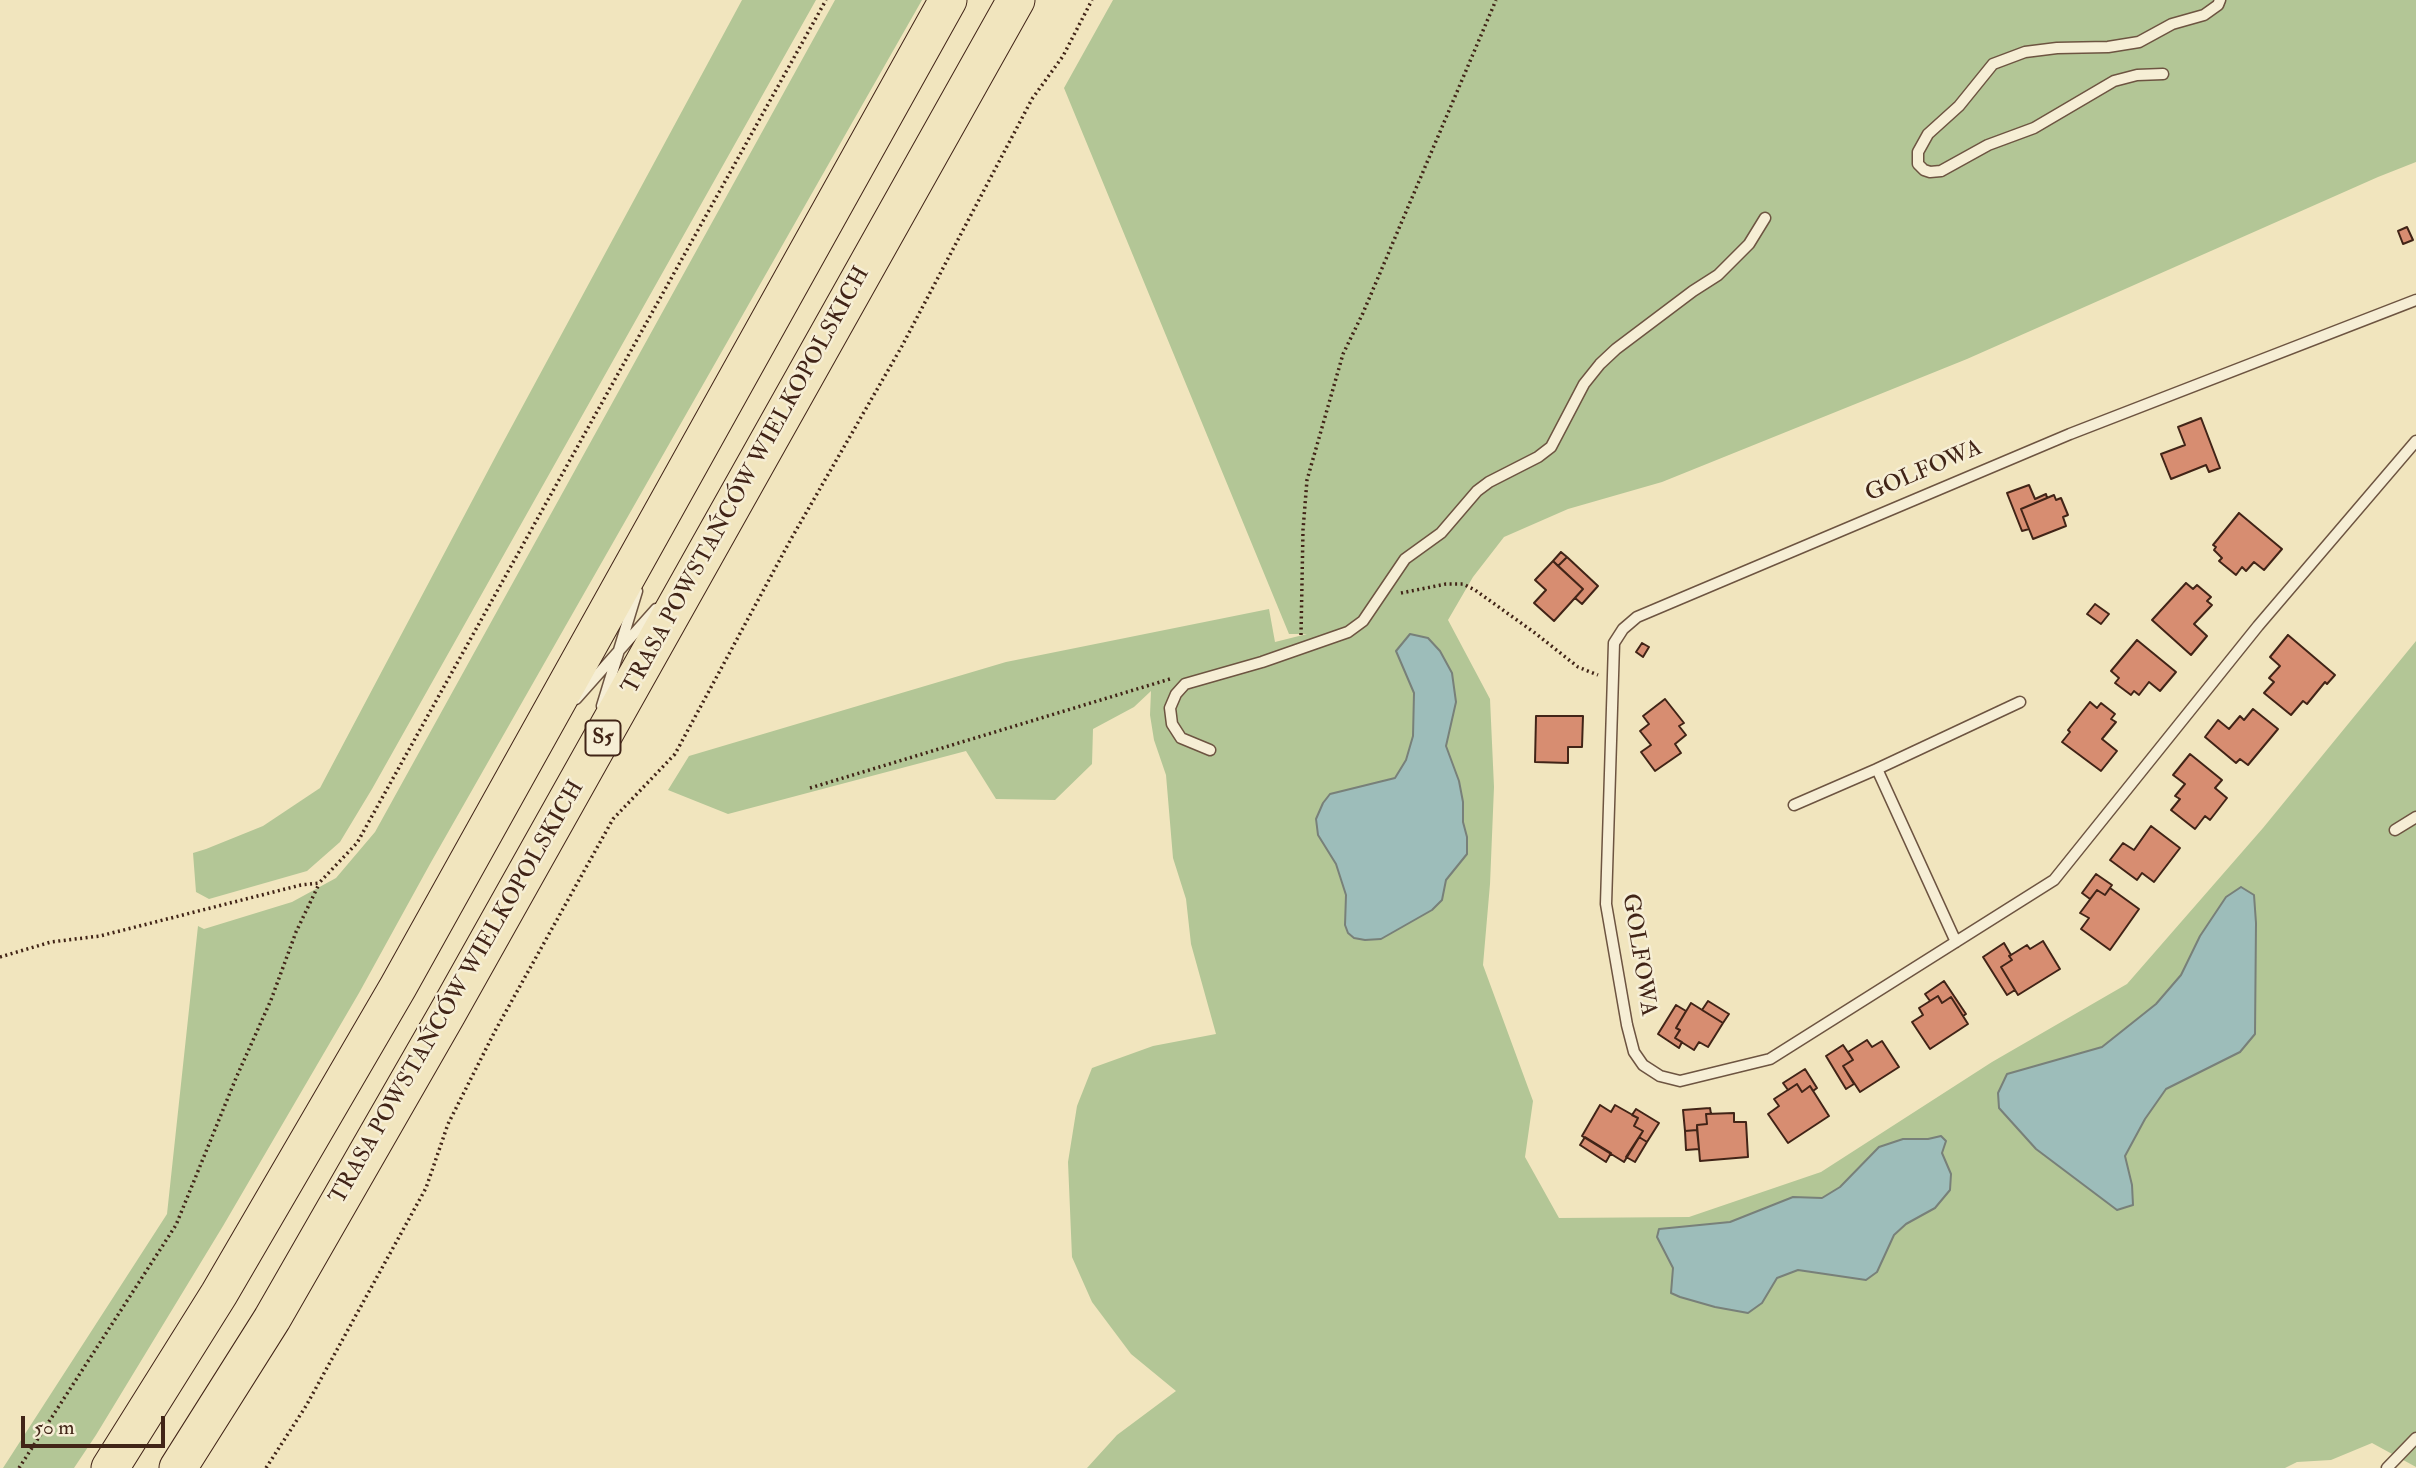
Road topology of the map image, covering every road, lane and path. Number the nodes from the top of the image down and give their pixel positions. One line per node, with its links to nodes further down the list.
1 (825, 0): 31 (path)
2 (948, 0): 11 (highway, S5)
3 (1016, 0): 12 (highway, TRASA POWSTAŃCÓW WIELKOPOLSKICH / S5)
4 (1092, 0): 38 (path)
5 (1496, 0): 16 (path)
6 (2220, 0): 7 (lane)
7 (2163, 74)
8 (1765, 218): 15 (lane)
9 (2416, 300): 19 (lane, GOLFOWA)
10 (2416, 441): 32 (lane, GOLFOWA)
11 (658, 520): 13 (lane); 24 (highway, S5)
12 (709, 550): 17 (lane); 26 (highway, TRASA POWSTAŃCÓW WIELKOPOLSKICH / S5)
13 (642, 573)
14 (638, 586): 17 (lane)
15 (1378, 598): 19 (path); 23 (lane)
16 (1301, 638)
17 (618, 652): 21 (lane); 24 (lane)
18 (1173, 678): 27 (path)
19 (1612, 680): 32 (lane, GOLFOWA)
20 (2020, 702): 25 (lane)
21 (599, 715)
22 (595, 728): 26 (lane)
23 (1210, 750)
24 (531, 751): 36 (highway, S5)
25 (1877, 769): 28 (lane); 32 (lane)
26 (580, 779): 37 (highway, TRASA POWSTAŃCÓW WIELKOPOLSKICH / S5)
27 (810, 788)
28 (1794, 805)
29 (2416, 817): 30 (lane)
30 (2395, 830)
31 (319, 883): 33 (path); 35 (path)
32 (1956, 942)
33 (0, 957)
34 (2416, 1438): 39 (lane)
35 (19, 1468)
36 (110, 1468)
37 (178, 1468)
38 (266, 1468)
39 (2387, 1468)

